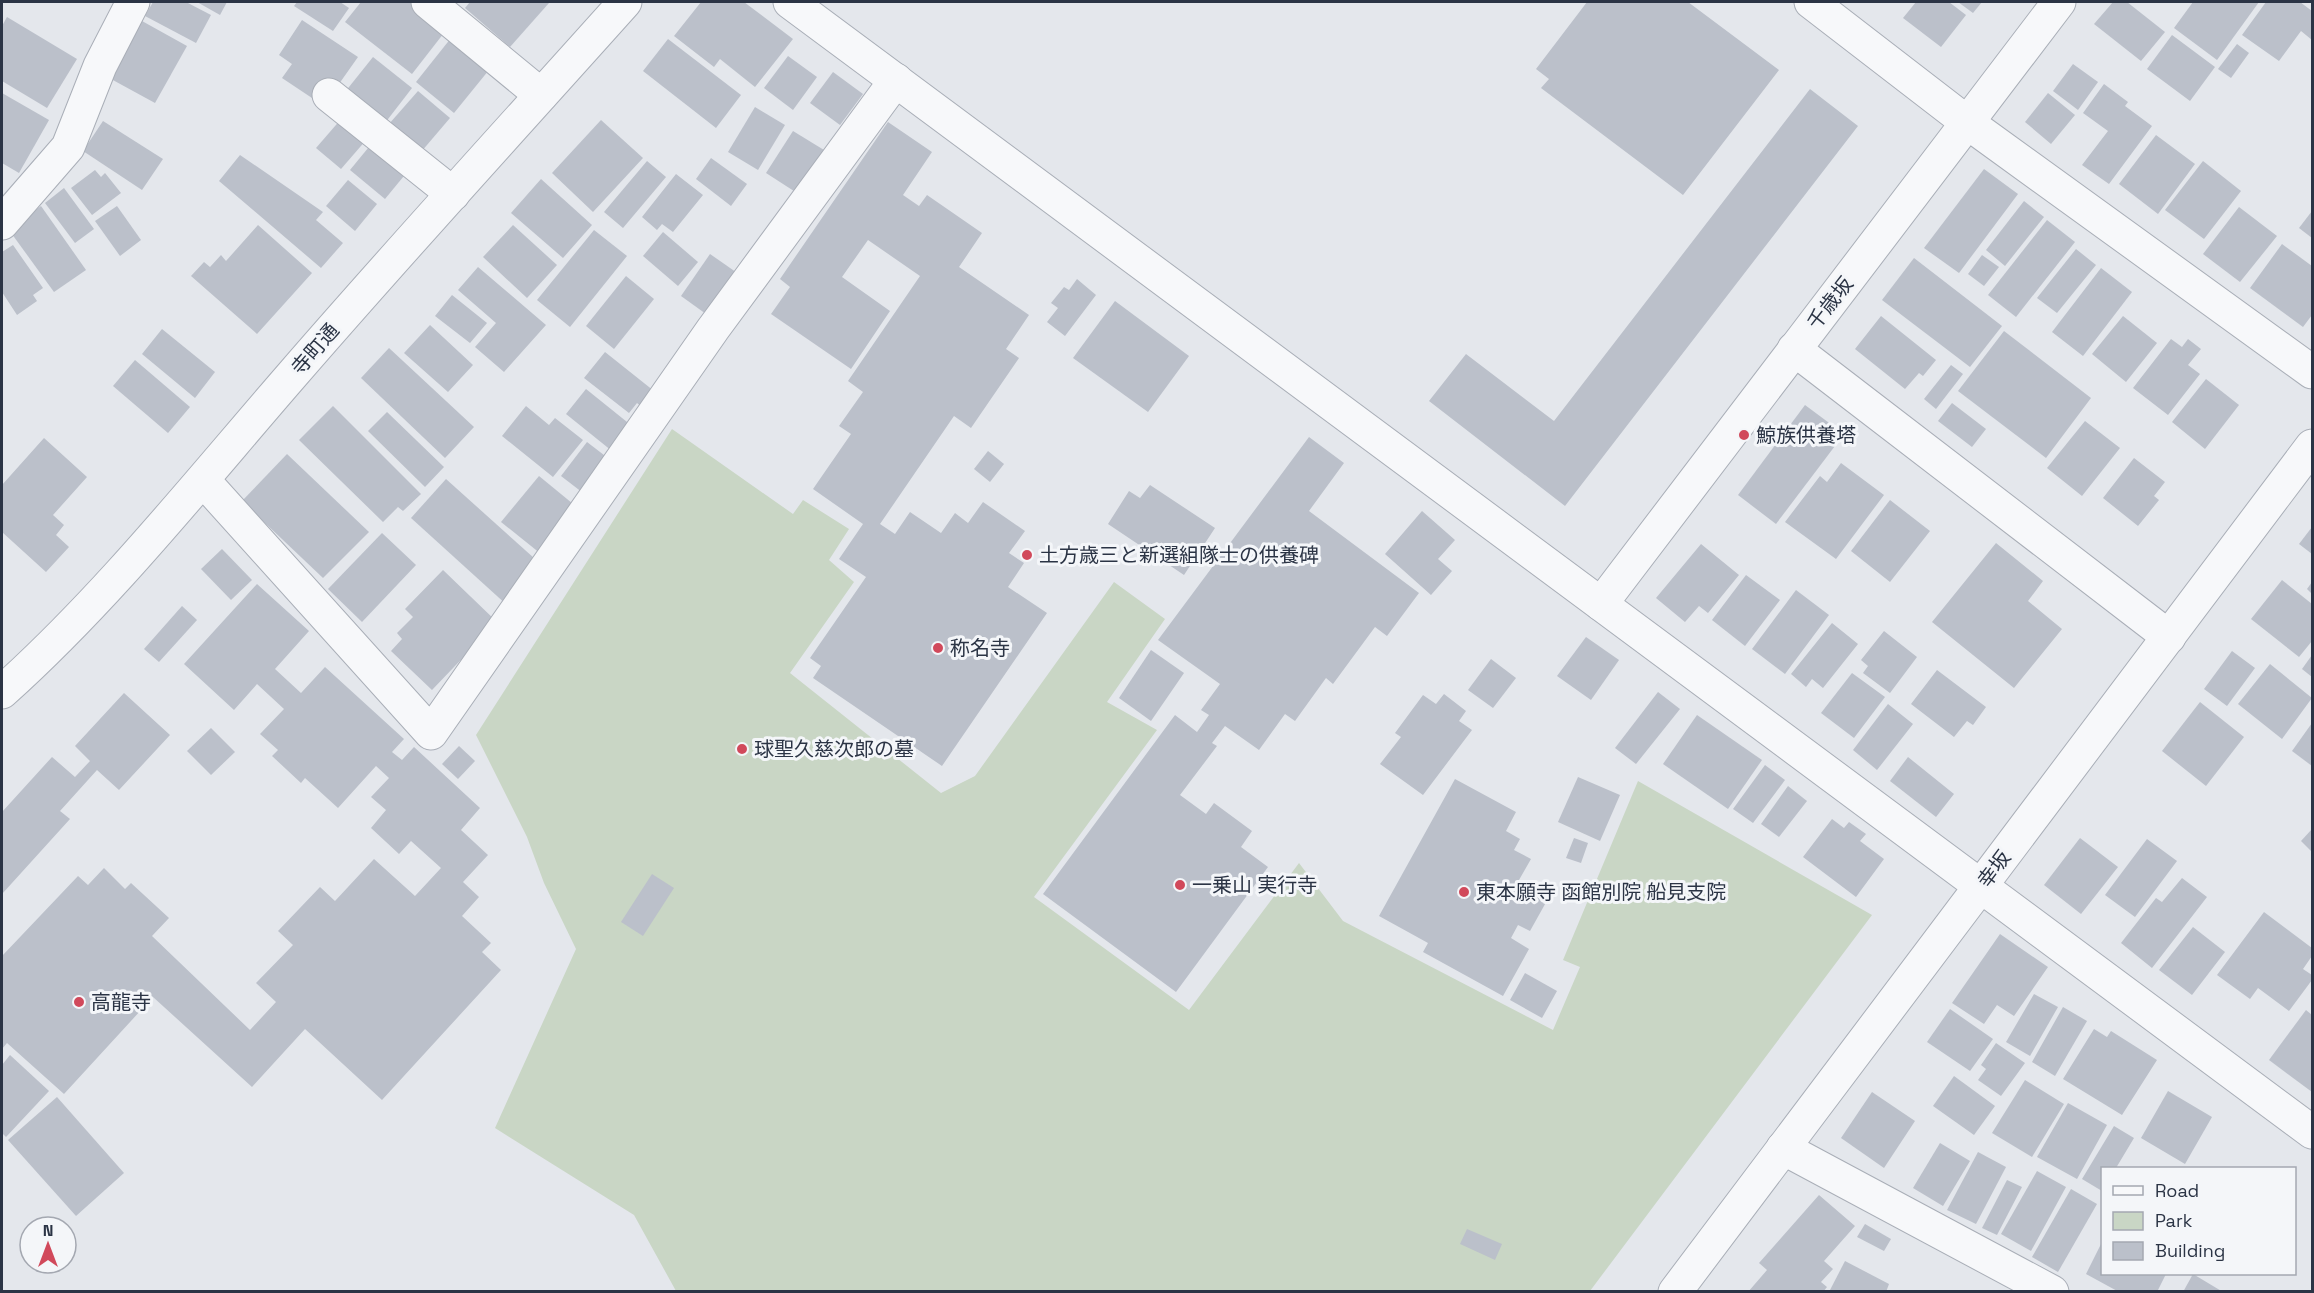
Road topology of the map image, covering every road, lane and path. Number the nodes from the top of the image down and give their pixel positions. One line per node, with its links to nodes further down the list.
1 (133, 2): 12 (street)
2 (428, 2): 9 (street)
3 (625, 2): 9 (street, 寺町通)
4 (790, 2): 7 (street)
5 (1811, 2): 10 (street)
6 (2059, 2): 10 (street, 千歳坂)
7 (896, 81): 16 (street); 17 (street)
8 (328, 95): 11 (street)
9 (541, 95): 11 (street, 寺町通)
10 (1968, 123): 13 (street, 千歳坂); 14 (street)
11 (453, 194): 16 (street, 寺町通)
12 (2, 223)
13 (1794, 349): 17 (street, 千歳坂); 18 (street)
14 (2313, 372)
15 (2313, 446): 18 (street, 幸坂)
16 (203, 480): 19 (street, 寺町通)
17 (1601, 604): 20 (street)
18 (2169, 637): 20 (street, 幸坂)
19 (2, 692)
20 (1981, 886): 21 (street); 22 (street, 幸坂)
21 (2313, 1132)
22 (1783, 1148): 23 (street, 幸坂); 24 (street)
23 (1675, 1292)
24 (2052, 1292)

